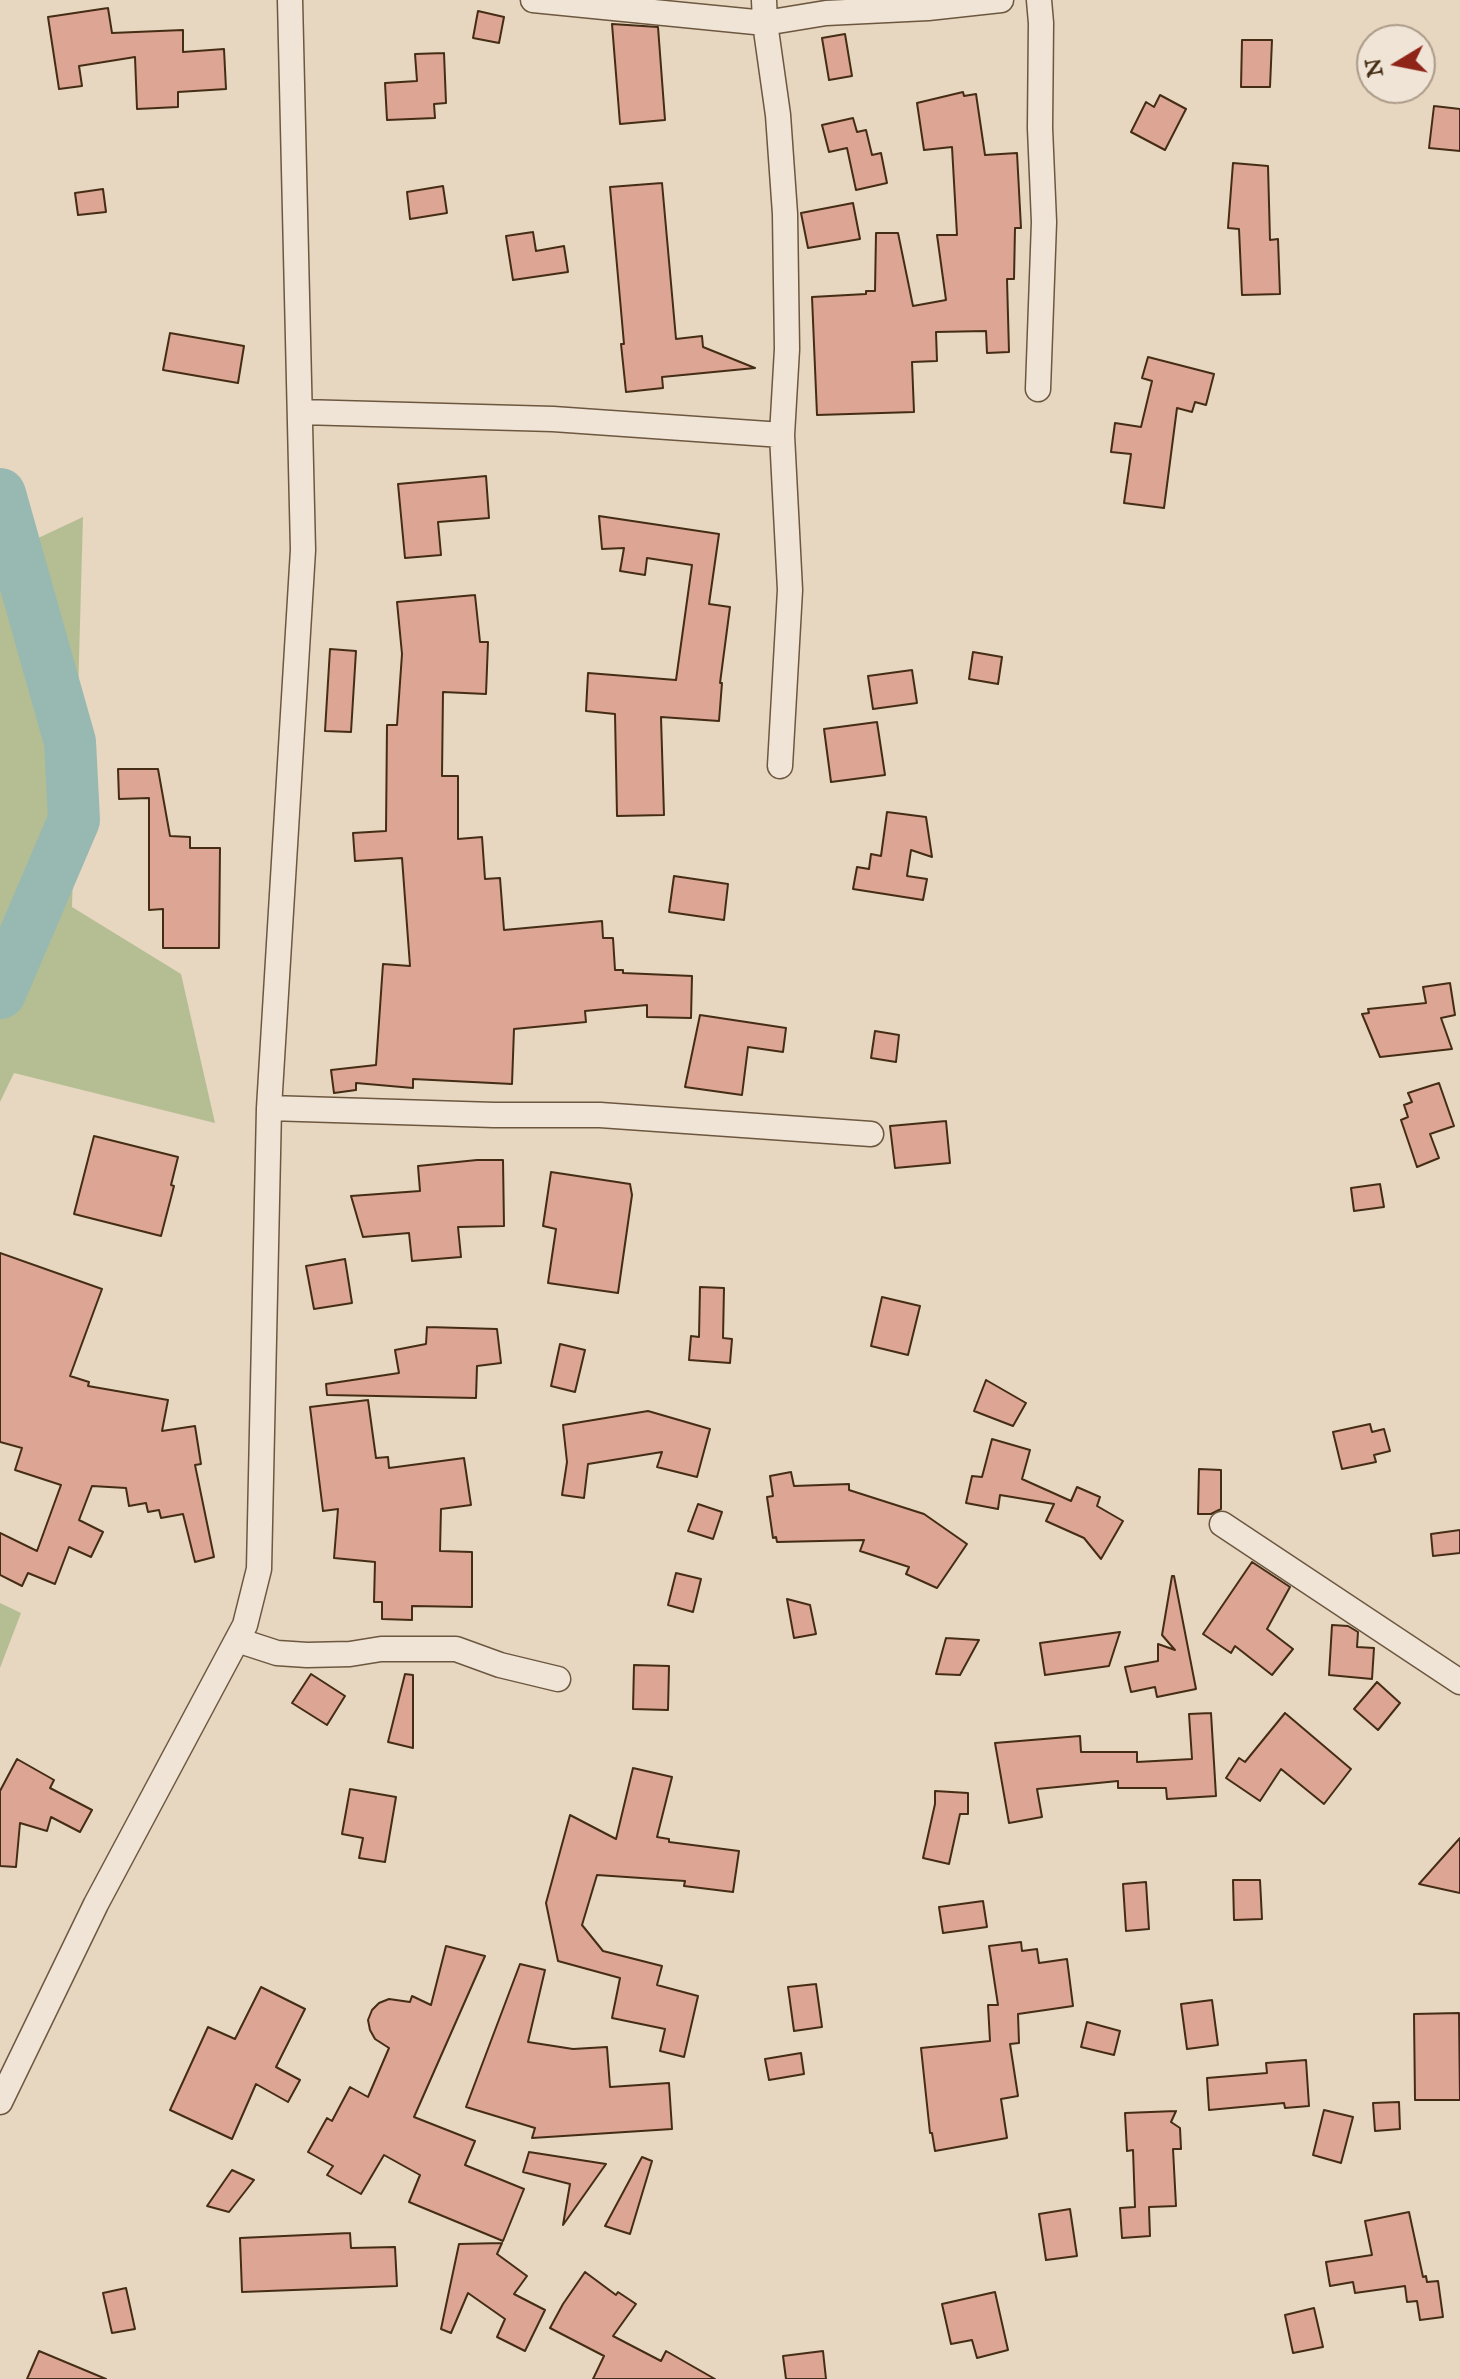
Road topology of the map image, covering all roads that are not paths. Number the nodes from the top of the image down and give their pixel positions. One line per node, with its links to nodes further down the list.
1 (290, 0): 7 (street)
2 (533, 0): 5 (street)
3 (1001, 0): 5 (street)
4 (1039, 0): 6 (street)
5 (764, 11): 8 (street)
6 (1038, 389)
7 (301, 412): 8 (street); 10 (street)
8 (782, 435): 9 (street)
9 (780, 766)
10 (269, 1108): 11 (street); 13 (street)
11 (871, 1134)
12 (1222, 1524): 15 (street)
13 (237, 1640): 14 (street); 16 (street)
14 (558, 1679)
15 (1460, 1682)
16 (0, 2102)

